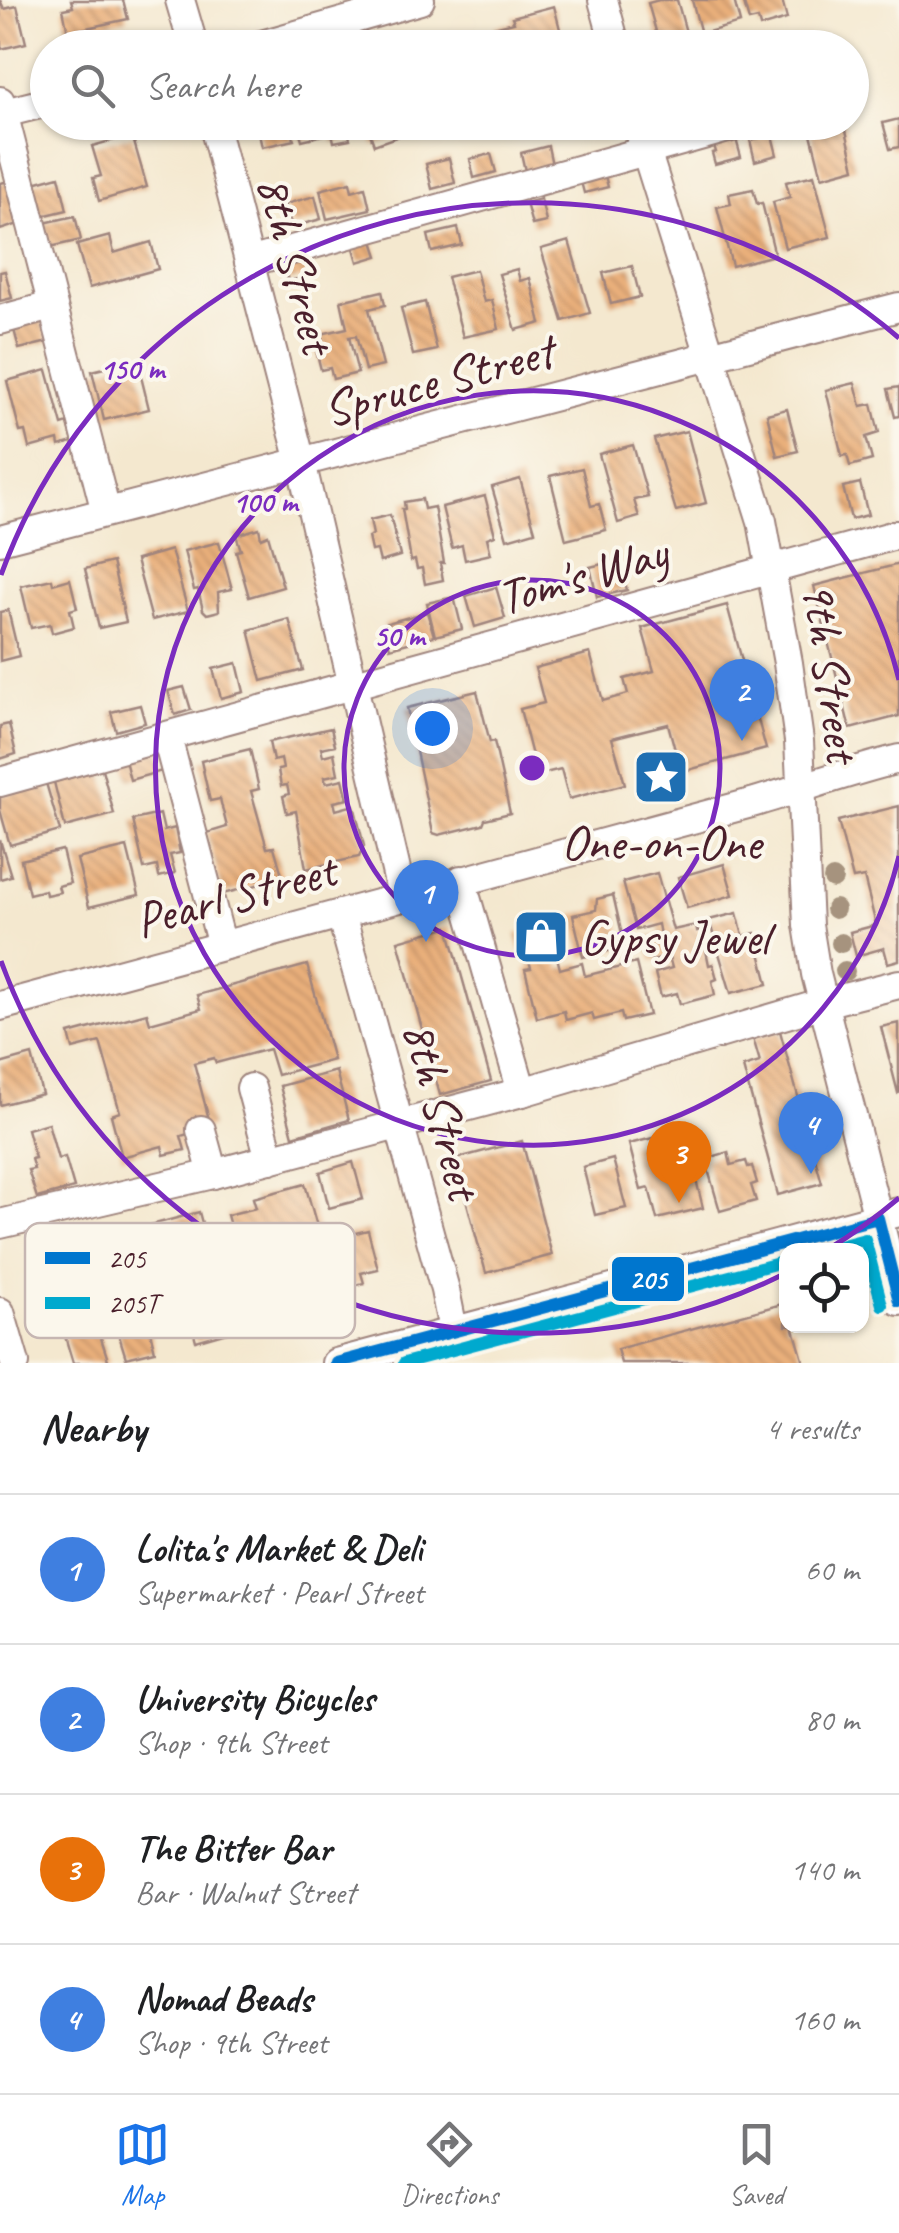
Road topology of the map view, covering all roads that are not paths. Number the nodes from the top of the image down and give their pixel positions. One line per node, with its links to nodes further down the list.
1 (180, 0): 4 (street)
2 (420, 0): 5 (street)
3 (603, 0): 6 (street)
4 (189, 30)
5 (314, 30)
6 (611, 30)
7 (30, 105): 8 (street)
8 (1, 110): 14 (street)
9 (218, 140): 13 (street, 8th Street)
10 (641, 140): 12 (street, 9th Street)
11 (687, 140): 12 (street)
12 (645, 152): 13 (street); 17 (street, 9th Street)
13 (249, 262): 18 (street, 8th Street)
14 (51, 306): 16 (street); 19 (street)
15 (899, 308): 17 (street, Spruce Street)
16 (0, 320)
17 (710, 356): 18 (street, Spruce Street); 22 (street, 9th Street)
18 (301, 462): 19 (street, Spruce Street); 23 (street, 8th Street)
19 (106, 512): 21 (street, Spruce Street)
20 (899, 534): 22 (street, Tom's Way)
21 (0, 540)
22 (772, 568): 23 (street, Tom's Way); 27 (street, 9th Street)
23 (352, 685): 24 (street, Tom's Way); 29 (street, 8th Street)
24 (166, 737): 26 (street, Tom's Way); 31 (street)
25 (899, 759): 27 (street, Pearl Street)
26 (0, 782)
27 (801, 789): 28 (street, Pearl Street); 33 (street, 9th Street)
28 (460, 880): 29 (street, Pearl Street); 36 (street)
29 (402, 896): 30 (street, Pearl Street)
30 (340, 914): 31 (street, Pearl Street); 37 (street, 8th Street)
31 (222, 946): 34 (street, Pearl Street)
32 (899, 984): 33 (street)
33 (824, 1003): 36 (street); 41 (street, 9th Street)
34 (0, 1006)
35 (251, 1088): 39 (street)
36 (522, 1092): 37 (street)
37 (400, 1124): 39 (street); 45 (street, 8th Street)
38 (201, 1130): 40 (street)
39 (270, 1159): 40 (street)
40 (214, 1174): 42 (street)
41 (889, 1215): 43 (street, 9th Street); 45 (street)
42 (0, 1224)
43 (899, 1300)
44 (0, 1312): 46 (street)
45 (452, 1330): 47 (street)
46 (15, 1363)
47 (336, 1363)

